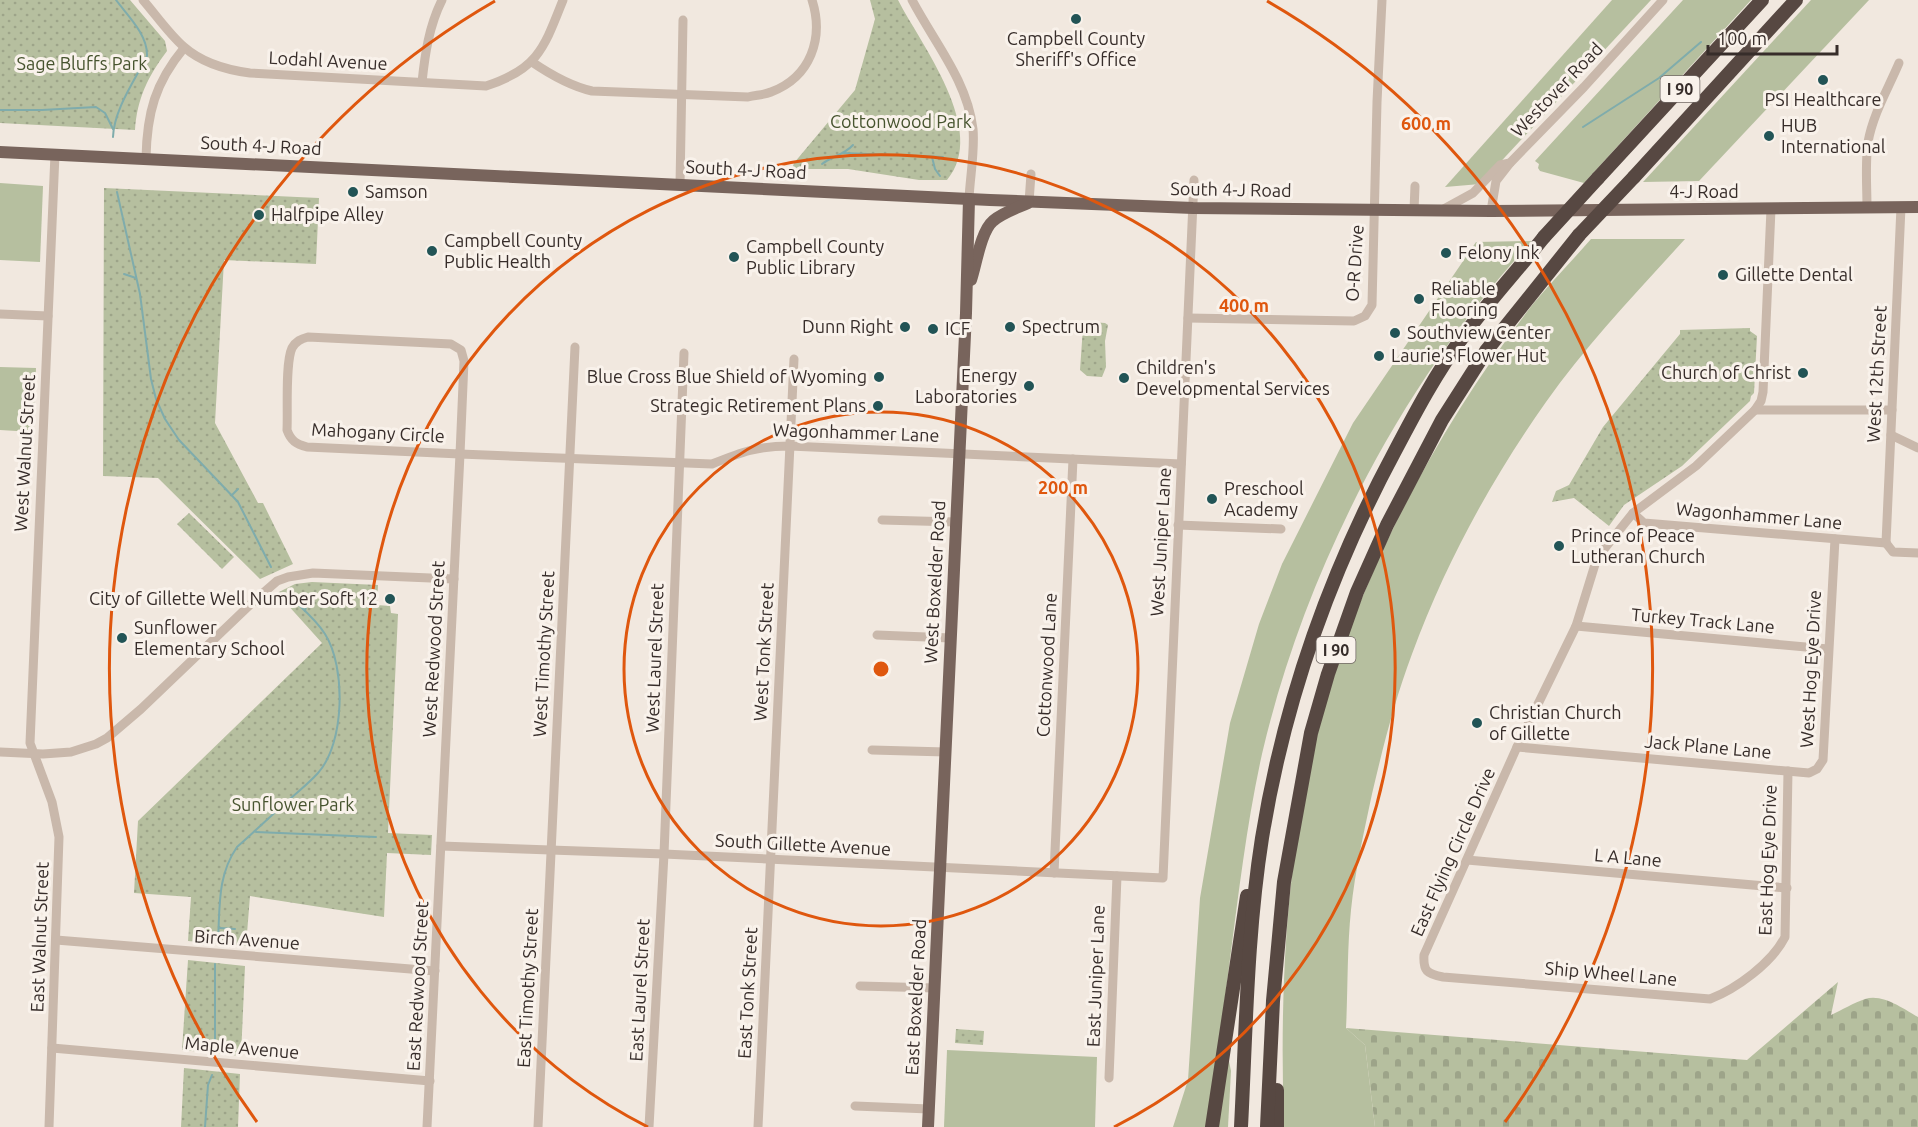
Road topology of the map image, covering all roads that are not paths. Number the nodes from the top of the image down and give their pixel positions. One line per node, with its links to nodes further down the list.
1 (143, 0): 11 (street, Lodahl Avenue)
2 (442, 0): 14 (street)
3 (563, 0): 12 (street)
4 (812, 0): 15 (street)
5 (912, 0): 24 (street)
6 (1382, 0): 33 (street, O-R Drive)
7 (1663, 0): 19 (street, Westover Road)
8 (1762, 0): 66 (highway, I 90, bridge)
9 (1796, 0): 73 (highway, I 90, bridge)
10 (683, 20): 15 (street)
11 (184, 48): 14 (street, Lodahl Avenue); 18 (street)
12 (532, 62): 14 (street, Lodahl Avenue); 15 (street)
13 (1899, 63): 29 (street)
14 (422, 82)
15 (682, 94): 22 (street)
16 (0, 152): 17 (main road, South 4-J Road)
17 (55, 154): 18 (main road, South 4-J Road); 37 (street, West Walnut Street)
18 (146, 158): 22 (main road, South 4-J Road)
19 (1510, 163): 32 (street); 34 (street, Westover Road)
20 (1031, 174): 25 (street)
21 (1194, 180): 28 (street, West Juniper Lane)
22 (680, 184): 24 (main road, South 4-J Road)
23 (1415, 186): 31 (street)
24 (969, 199): 25 (main road, South 4-J Road); 35 (main road)
25 (1029, 202): 28 (main road, South 4-J Road); 35 (main road)
26 (1900, 207): 27 (main road, 4-J Road); 29 (main road, 4-J Road); 43 (street, West 12th Street)
27 (1918, 207)
28 (1193, 208): 33 (main road, South 4-J Road); 38 (street, West Juniper Lane)
29 (1868, 208): 30 (main road, 4-J Road)
30 (1771, 209): 34 (main road, 4-J Road); 42 (street)
31 (1414, 210): 32 (main road, South 4-J Road); 33 (main road, South 4-J Road)
32 (1441, 210): 34 (main road, South 4-J Road)
33 (1375, 211): 38 (street, O-R Drive)
34 (1491, 211)
35 (966, 298): 48 (main road, West Boxelder Road)
36 (0, 314): 37 (street)
37 (48, 316): 71 (street, West Walnut Street)
38 (1188, 318): 52 (street, West Juniper Lane)
39 (575, 346): 49 (street, West Timothy Street)
40 (684, 353): 51 (street, West Laurel Street)
41 (794, 359): 45 (street, West Tonk Street)
42 (1755, 410): 43 (street); 53 (street, East Flying Circle Drive)
43 (1892, 410): 44 (street, West 12th Street)
44 (1891, 435): 46 (street); 59 (street, West 12th Street)
45 (790, 446): 48 (street, Wagonhammer Lane); 51 (street, Wagonhammer Lane); 77 (street, West Tonk Street)
46 (1918, 448)
47 (460, 454): 47 (street, Mahogany Circle); 49 (street, Wagonhammer Lane); 61 (street, West Redwood Street)
48 (959, 454): 50 (street, Wagonhammer Lane); 55 (main road, West Boxelder Road)
49 (569, 459): 51 (street, Wagonhammer Lane); 75 (street, West Timothy Street)
50 (1073, 459): 52 (street, Wagonhammer Lane); 80 (street, Cottonwood Lane)
51 (679, 464): 76 (street, West Laurel Street)
52 (1181, 465): 56 (street, West Juniper Lane)
53 (1633, 513): 58 (street, Wagonhammer Lane); 62 (street, East Flying Circle Drive)
54 (882, 520): 55 (street)
55 (956, 522): 64 (main road, West Boxelder Road)
56 (1178, 525): 57 (street); 82 (street, West Juniper Lane)
57 (1281, 529)
58 (1834, 539): 59 (street, Wagonhammer Lane); 65 (street, West Hog Eye Drive)
59 (1886, 543): 60 (street, Wagonhammer Lane)
60 (1918, 553)
61 (454, 579): 71 (street); 74 (street, West Redwood Street)
62 (1576, 626): 65 (street, Turkey Track Lane); 67 (street, East Flying Circle Drive)
63 (877, 635): 64 (street)
64 (951, 638): 70 (main road, West Boxelder Road)
65 (1828, 649): 72 (street, West Hog Eye Drive)
66 (1307, 653): 101 (highway, I 90); 102 (highway, I 90)
67 (1517, 747): 72 (street, Jack Plane Lane); 78 (street, East Flying Circle Drive)
68 (872, 750): 70 (street)
69 (0, 752): 71 (street)
70 (946, 752): 79 (main road, West Boxelder Road)
71 (33, 753): 84 (street, East Walnut Street)
72 (1788, 771): 83 (street, East Hog Eye Drive)
73 (1291, 841): 103 (highway, I 90); 104 (highway, I 90)
74 (441, 846): 75 (street, South Gillette Avenue); 87 (street, East Redwood Street)
75 (551, 850): 76 (street, South Gillette Avenue); 97 (street, East Timothy Street)
76 (664, 854): 77 (street, South Gillette Avenue); 98 (street, East Laurel Street)
77 (770, 860): 79 (street, South Gillette Avenue); 99 (street, East Tonk Street)
78 (1467, 860): 83 (street, L A Lane); 86 (street, East Flying Circle Drive)
79 (941, 868): 80 (street, South Gillette Avenue); 89 (main road, East Boxelder Road)
80 (1054, 873): 81 (street, South Gillette Avenue)
81 (1117, 876): 82 (street, South Gillette Avenue); 91 (street, East Juniper Lane)
82 (1162, 878)
83 (1786, 888): 85 (street, East Hog Eye Drive)
84 (56, 940): 87 (street, Birch Avenue); 90 (street, East Walnut Street)
85 (1779, 950): 86 (street, Ship Wheel Lane)
86 (1426, 970)
87 (435, 971): 92 (street, East Redwood Street)
88 (860, 986): 89 (street)
89 (935, 988): 94 (main road, East Boxelder Road)
90 (52, 1048): 92 (street, Maple Avenue); 95 (street, East Walnut Street)
91 (1109, 1078)
92 (430, 1081): 96 (street, East Redwood Street)
93 (855, 1106): 94 (street)
94 (929, 1109): 100 (main road, East Boxelder Road)
95 (49, 1127)
96 (428, 1127)
97 (538, 1127)
98 (649, 1127)
99 (758, 1127)
100 (928, 1127)
101 (1212, 1127)
102 (1241, 1127)
103 (1267, 1127)
104 (1277, 1127)

